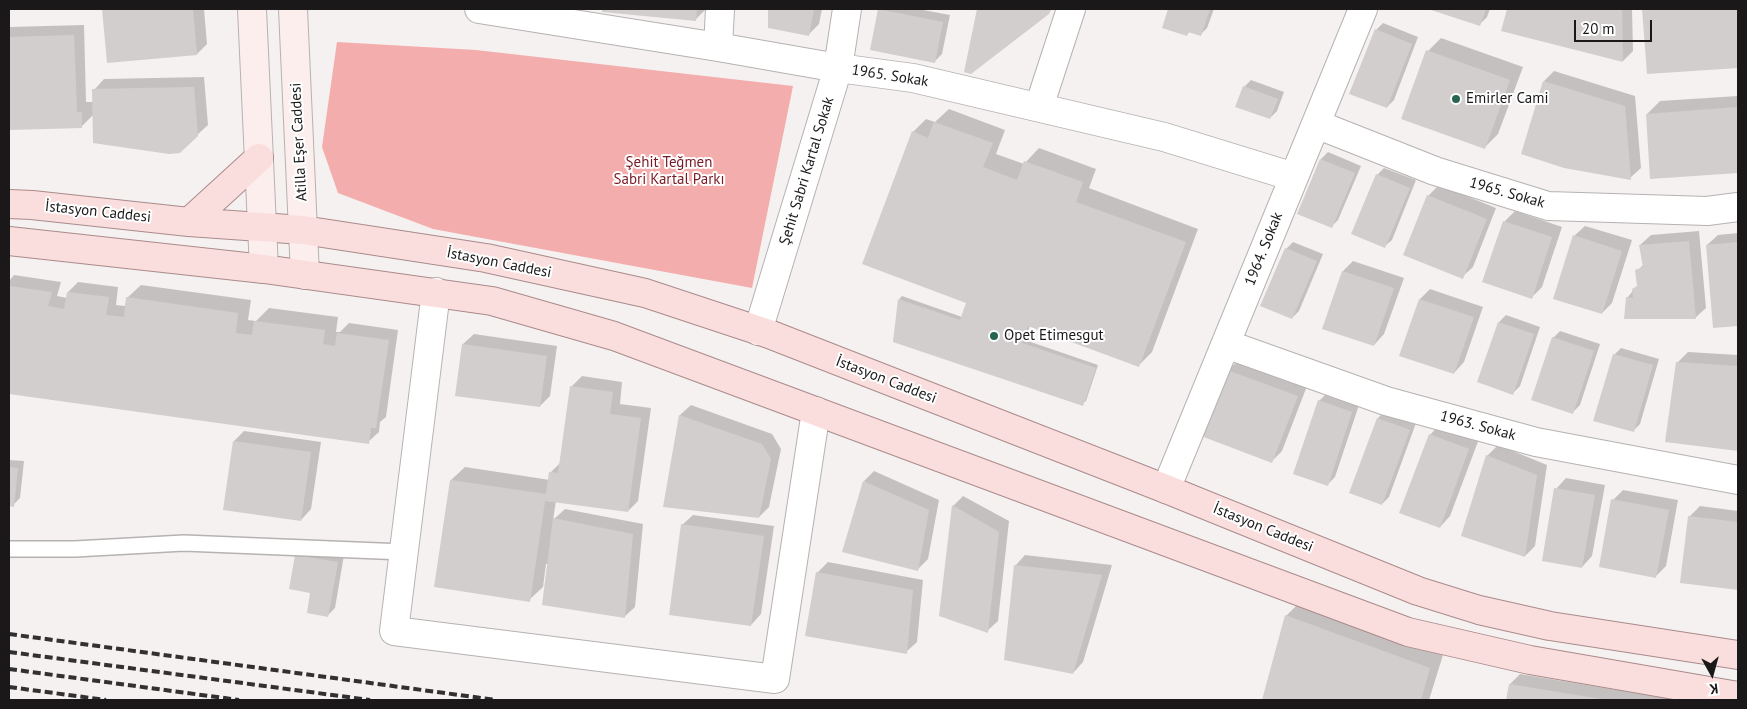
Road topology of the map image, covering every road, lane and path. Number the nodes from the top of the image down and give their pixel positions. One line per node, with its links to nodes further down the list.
1 (252, 9): 13 (main road)
2 (293, 9): 19 (main road, Atilla Eşer Caddesi)
3 (480, 9): 8 (street, 1965. Sokak)
4 (720, 9): 9 (street)
5 (847, 9): 10 (street, Şehit Sabri Kartal Sokak)
6 (1071, 9): 11 (street)
7 (1363, 9): 12 (street, 1964. Sokak)
8 (550, 14): 9 (street, 1965. Sokak)
9 (718, 47): 10 (street, 1965. Sokak)
10 (838, 68): 11 (street, 1965. Sokak); 24 (street, Şehit Sabri Kartal Sokak)
11 (1039, 108): 14 (street, 1965. Sokak)
12 (1316, 124): 14 (street, 1964. Sokak); 16 (street, 1965. Sokak)
13 (259, 158): 17 (main road); 18 (main road)
14 (1294, 176): 25 (street, 1964. Sokak)
15 (9, 204): 17 (main road, İstasyon Caddesi)
16 (1738, 208)
17 (189, 222): 18 (main road, İstasyon Caddesi)
18 (262, 227): 19 (main road, İstasyon Caddesi); 21 (main road)
19 (303, 230): 22 (main road, Atilla Eşer Caddesi); 24 (main road, İstasyon Caddesi)
20 (9, 241): 21 (main road)
21 (264, 269): 22 (main road)
22 (305, 274): 23 (main road)
23 (436, 292): 26 (main road); 30 (street)
24 (758, 331): 28 (main road, İstasyon Caddesi)
25 (1226, 344): 27 (street, 1963. Sokak); 28 (street, 1964. Sokak)
26 (816, 411): 30 (street); 32 (main road)
27 (1738, 480)
28 (1166, 489): 31 (main road, İstasyon Caddesi)
29 (9, 549): 30 (lane)
30 (404, 552)
31 (1738, 655)
32 (1738, 696)

